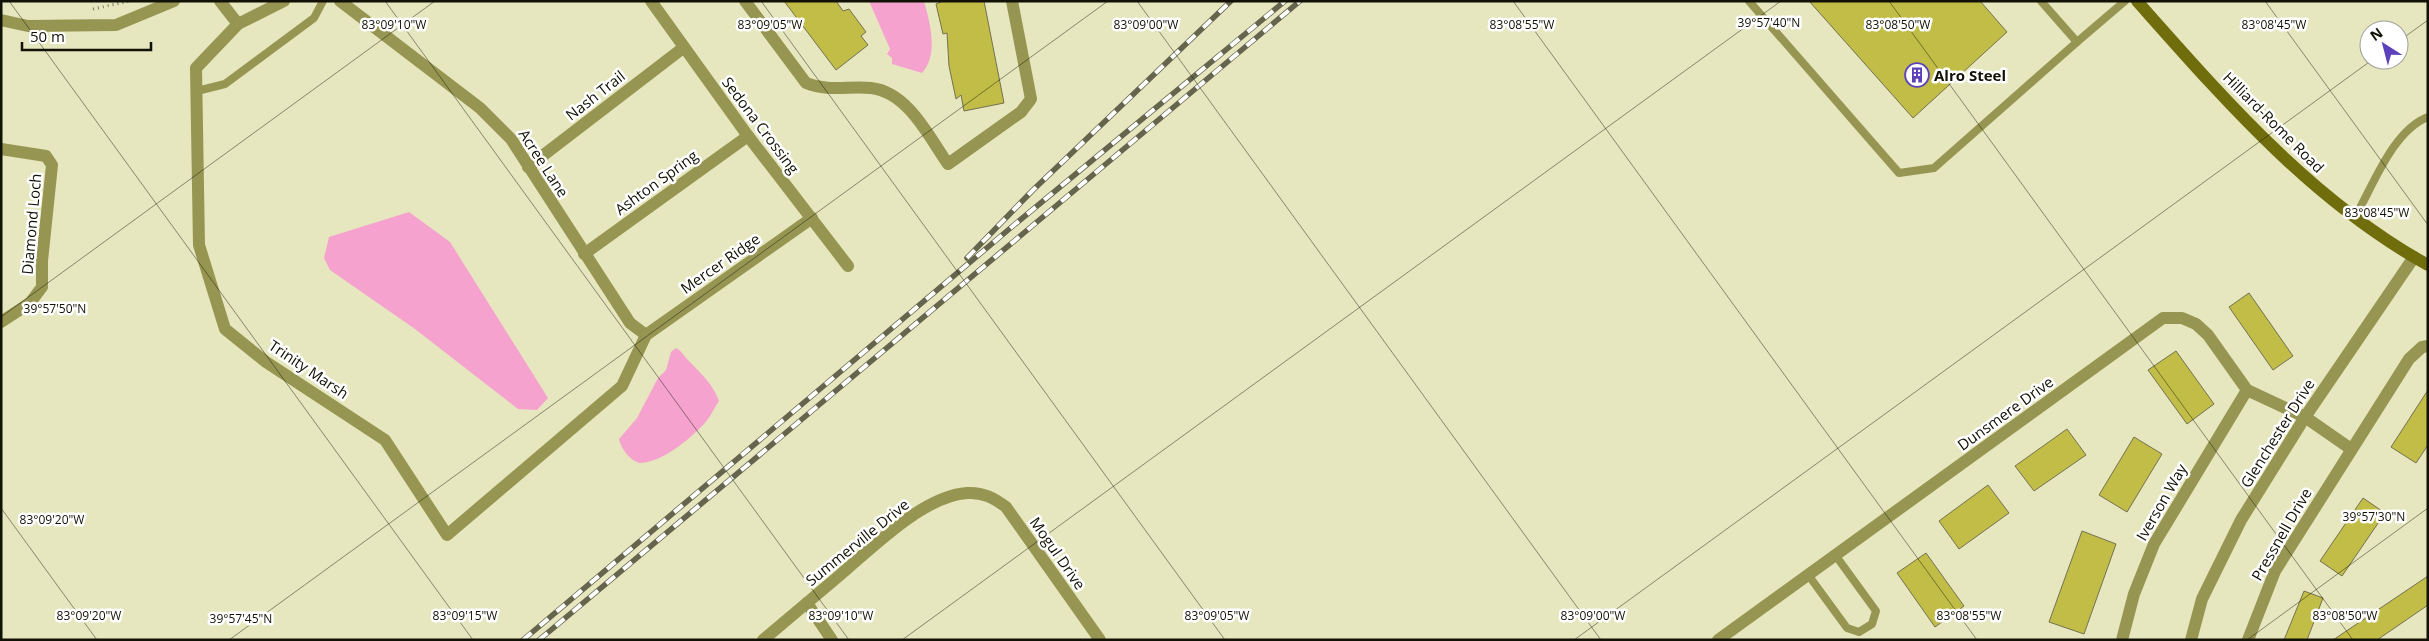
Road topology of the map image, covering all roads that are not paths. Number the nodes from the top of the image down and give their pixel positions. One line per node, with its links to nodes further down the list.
1 (174, 1): 13 (street)
2 (220, 1): 14 (street)
3 (284, 1): 14 (street)
4 (323, 1): 17 (lane)
5 (340, 1): 21 (street, Acree Lane)
6 (651, 1): 16 (street, Sedona Crossing)
7 (745, 1): 8 (street)
8 (1012, 1)
9 (1750, 1): 15 (lane)
10 (2041, 1): 15 (lane)
11 (2125, 1): 15 (lane)
12 (2137, 1): 22 (main road, Hilliard-Rome Road)
13 (1, 20)
14 (238, 24): 17 (street, Trinity Marsh)
15 (2077, 42)
16 (683, 48): 19 (street, Sedona Crossing); 21 (street, Nash Trail)
17 (197, 90): 29 (street, Trinity Marsh)
18 (2428, 117): 22 (lane)
19 (748, 136): 23 (street, Sedona Crossing); 24 (street, Ashton Spring)
20 (1, 149): 28 (street, Diamond Loch)
21 (528, 167): 24 (street, Acree Lane)
22 (2355, 217): 25 (main road, Hilliard-Rome Road)
23 (812, 218): 27 (street, Sedona Crossing); 29 (street, Mercer Ridge)
24 (584, 254): 29 (street, Acree Lane)
25 (2414, 257): 26 (main road, Hilliard-Rome Road); 32 (street, Glenchester Drive)
26 (2428, 265)
27 (848, 266)
28 (1, 322)
29 (646, 335)
30 (2428, 346): 33 (street, Pressnell Drive)
31 (2247, 390): 32 (street, Dunsmere Drive); 35 (street, Dunsmere Drive); 42 (street, Iverson Way)
32 (2305, 417): 33 (street); 43 (street, Glenchester Drive)
33 (2351, 449): 44 (street, Pressnell Drive)
34 (983, 494): 37 (street, Summerville Drive); 40 (street, Mogul Drive)
35 (1836, 556): 36 (street, Dunsmere Drive); 36 (lane)
36 (1809, 576): 41 (street, Dunsmere Drive)
37 (806, 603): 38 (street, Summerville Drive); 39 (street)
38 (763, 640)
39 (832, 640)
40 (1100, 640)
41 (1718, 640)
42 (2122, 640)
43 (2191, 640)
44 (2248, 640)

